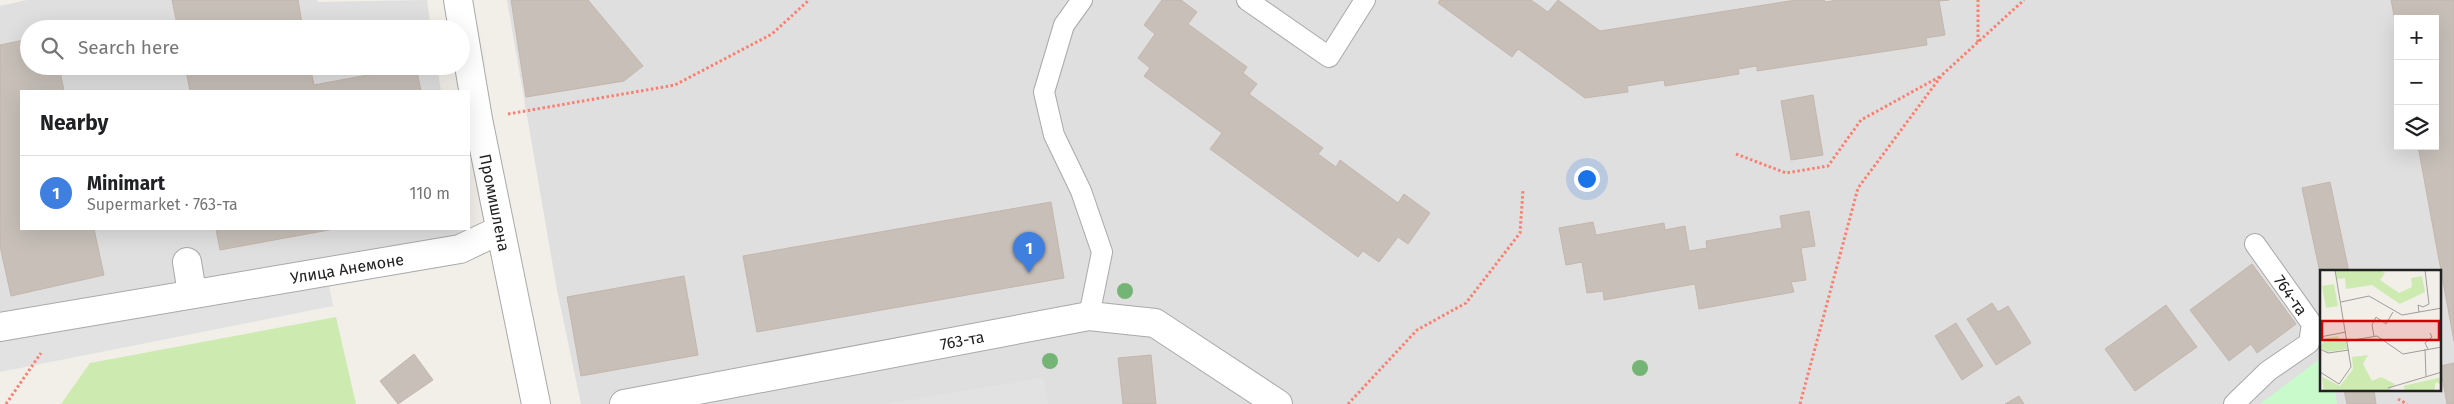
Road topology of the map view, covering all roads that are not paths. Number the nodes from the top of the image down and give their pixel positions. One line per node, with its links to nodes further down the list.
1 (458, 0): 5 (street, Промишлена)
2 (1082, 0): 11 (lane)
3 (1247, 0): 4 (lane)
4 (1366, 0)
5 (461, 20)
6 (470, 71): 7 (street, Промишлена)
7 (500, 230): 10 (street, Улица Анемоне); 13 (street, Промишлена)
8 (2255, 244): 16 (lane, 764-та)
9 (187, 262): 10 (street)
10 (192, 293): 12 (street, Улица Анемоне)
11 (1089, 316): 14 (street, 763-та); 15 (street, 763-та)
12 (0, 327)
13 (536, 404)
14 (624, 404)
15 (1278, 404)
16 (2234, 404)

